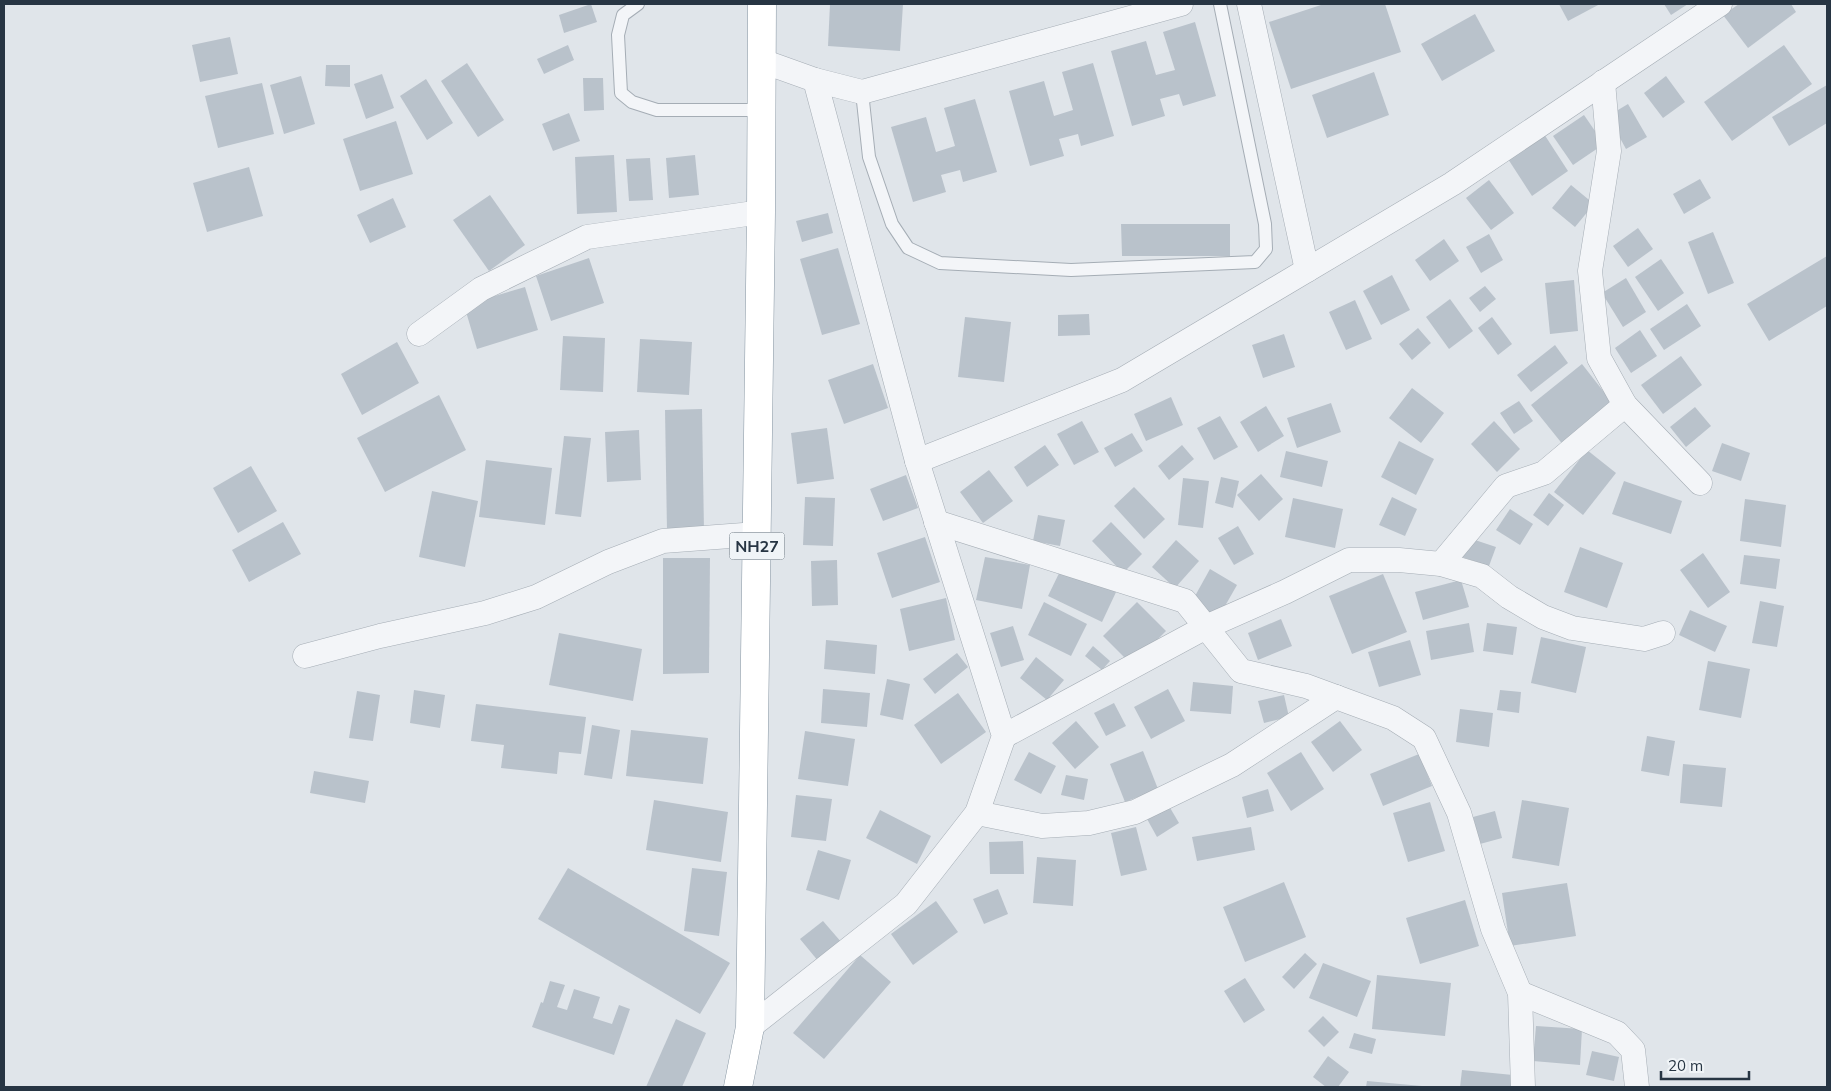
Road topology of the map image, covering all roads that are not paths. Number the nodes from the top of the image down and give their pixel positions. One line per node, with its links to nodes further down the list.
1 (638, 4): 11 (lane)
2 (762, 4): 7 (highway, NH27)
3 (1181, 4): 10 (street)
4 (1220, 4): 10 (lane)
5 (1249, 4): 13 (street)
6 (1720, 4): 9 (street)
7 (762, 61): 8 (street); 11 (highway, NH27)
8 (815, 80): 10 (street); 16 (street)
9 (1603, 82): 13 (street); 15 (street)
10 (862, 92)
11 (762, 110): 12 (highway, NH27)
12 (761, 212): 14 (street); 19 (highway, NH27)
13 (1307, 270): 16 (street)
14 (418, 334)
15 (1625, 405): 17 (street); 20 (street)
16 (917, 462): 18 (street)
17 (1700, 483)
18 (936, 522): 21 (street); 25 (street)
19 (757, 534): 23 (street); 28 (highway, NH27)
20 (1441, 564): 21 (street); 22 (street)
21 (1206, 627): 24 (street); 25 (street)
22 (1663, 633)
23 (305, 656)
24 (1336, 697): 26 (street); 27 (street)
25 (1004, 736): 26 (street)
26 (977, 813): 28 (street)
27 (1520, 993): 30 (street); 31 (street)
28 (750, 1028): 29 (highway, NH27)
29 (738, 1087)
30 (1523, 1087)
31 (1637, 1087)

